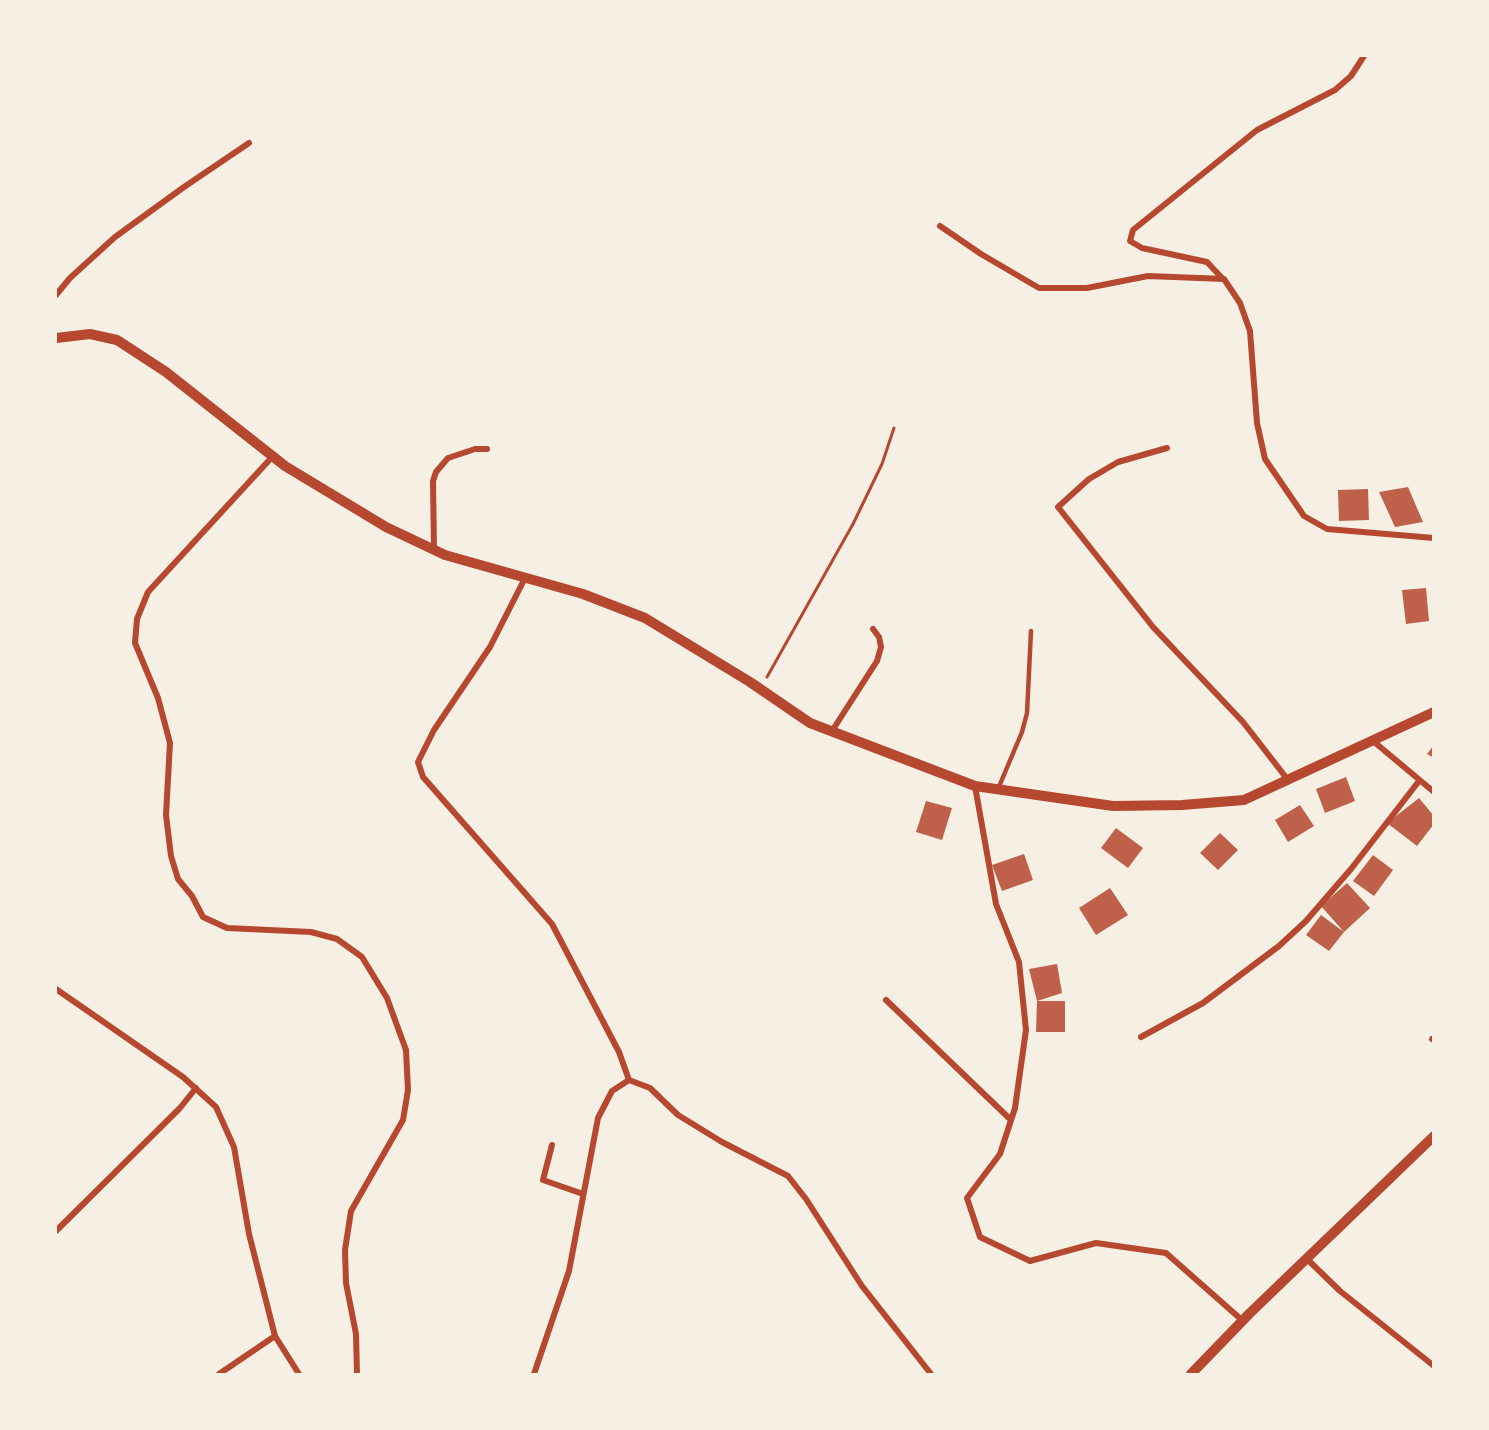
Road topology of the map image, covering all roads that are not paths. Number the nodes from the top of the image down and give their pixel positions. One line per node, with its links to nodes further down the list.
1 (1364, 56): 4 (street)
2 (249, 143): 5 (street)
3 (940, 226): 4 (street)
4 (1224, 279): 10 (street)
5 (56, 295)
6 (56, 338): 9 (street)
7 (1167, 448): 18 (street)
8 (487, 449): 11 (street)
9 (273, 456): 11 (street); 39 (street)
10 (1434, 538)
11 (434, 550): 12 (street)
12 (525, 578): 16 (street); 26 (street)
13 (873, 629): 16 (street)
14 (1031, 631): 21 (lane)
15 (1434, 712): 17 (street)
16 (832, 731): 20 (street)
17 (1372, 740): 18 (street); 19 (street)
18 (1288, 780): 21 (street)
19 (1419, 782): 22 (street); 25 (street)
20 (975, 786): 21 (street); 28 (street)
21 (998, 789)
22 (1434, 792)
23 (56, 989): 27 (street)
24 (886, 1000): 28 (street)
25 (1141, 1037)
26 (629, 1080): 31 (street); 41 (street)
27 (196, 1088): 32 (street); 35 (street)
28 (1011, 1120): 34 (street)
29 (1434, 1136): 33 (street)
30 (552, 1145): 31 (street)
31 (583, 1194): 40 (street)
32 (56, 1231)
33 (1307, 1258): 34 (street); 36 (street)
34 (1243, 1321): 42 (street)
35 (276, 1336): 37 (street); 38 (street)
36 (1434, 1366)
37 (219, 1374)
38 (298, 1374)
39 (357, 1374)
40 (534, 1374)
41 (931, 1374)
42 (1191, 1374)

